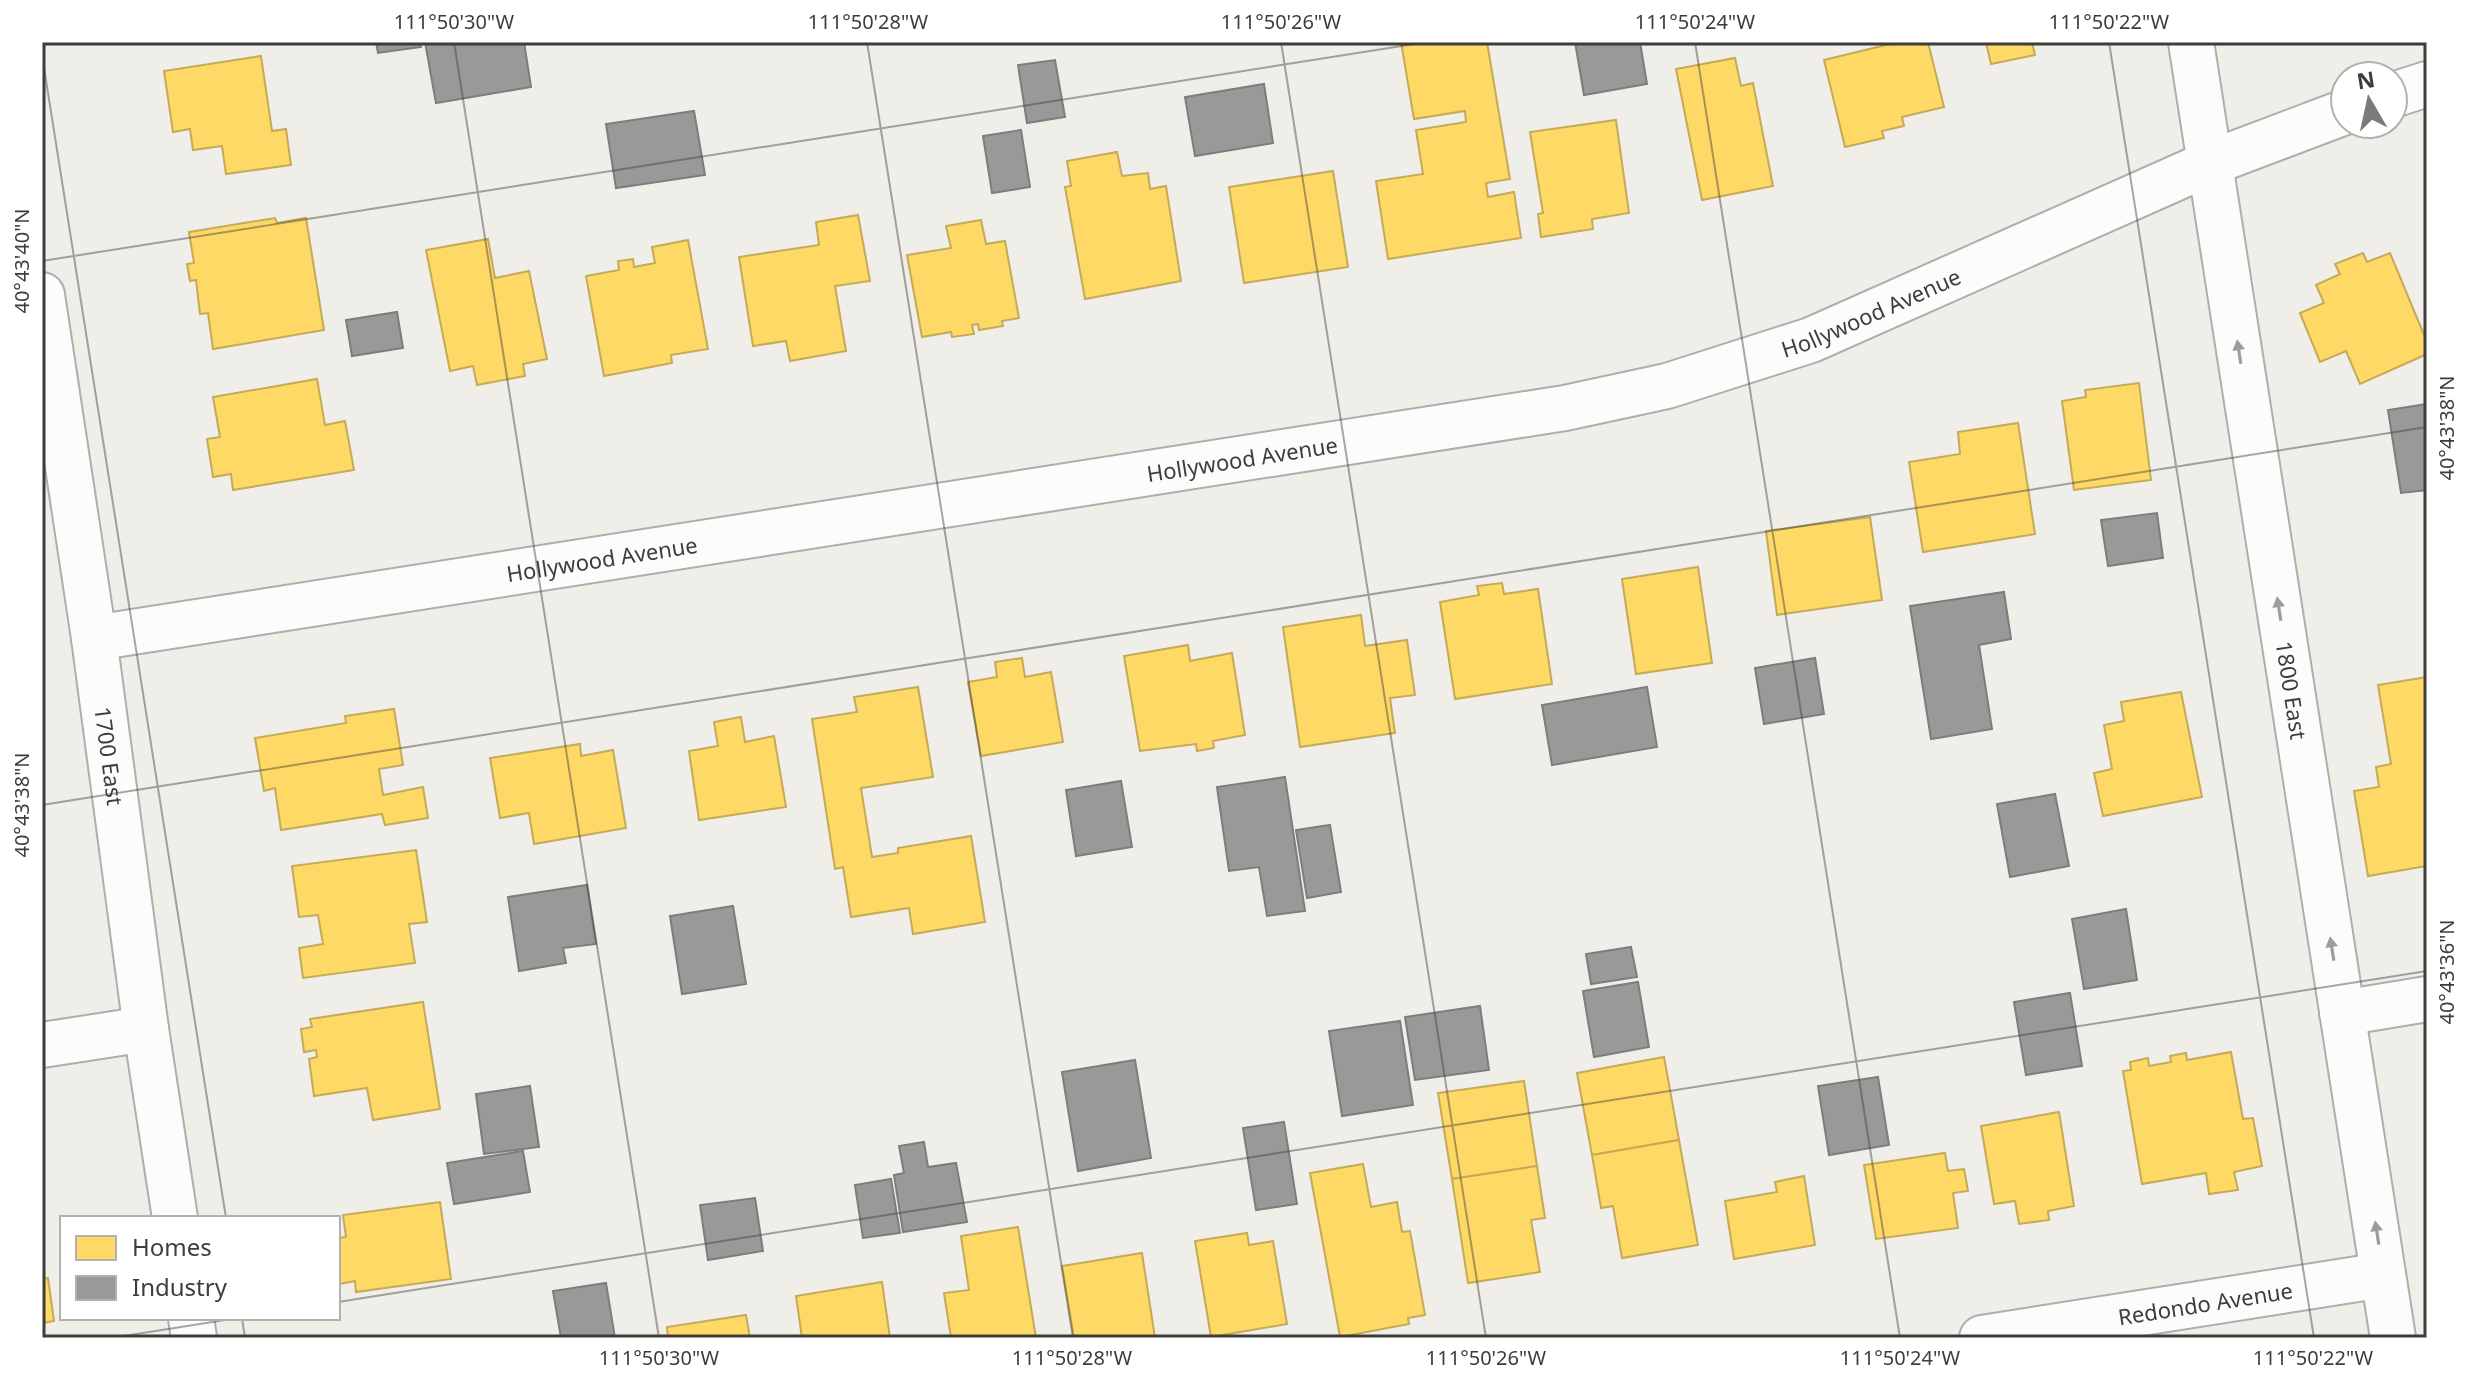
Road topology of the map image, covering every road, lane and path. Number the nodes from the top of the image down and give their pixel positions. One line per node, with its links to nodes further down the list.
1 (2191, 42): 3 (street, 1800 East)
2 (2329, 118): 3 (street, Hollywood Avenue)
3 (2210, 163): 5 (street, Hollywood Avenue); 7 (street, 1800 East, one-way to 3)
4 (42, 295): 5 (street, 1700 East)
5 (94, 638): 8 (street, 1700 East)
6 (2427, 999): 7 (street)
7 (2342, 1013): 11 (street, 1800 East, one-way to 7)
8 (146, 1029): 9 (street); 10 (street, 1700 East)
9 (42, 1045)
10 (175, 1216)
11 (2383, 1275): 12 (street, Redondo Avenue); 13 (street, 1800 East)
12 (1982, 1338)
13 (2393, 1338)

